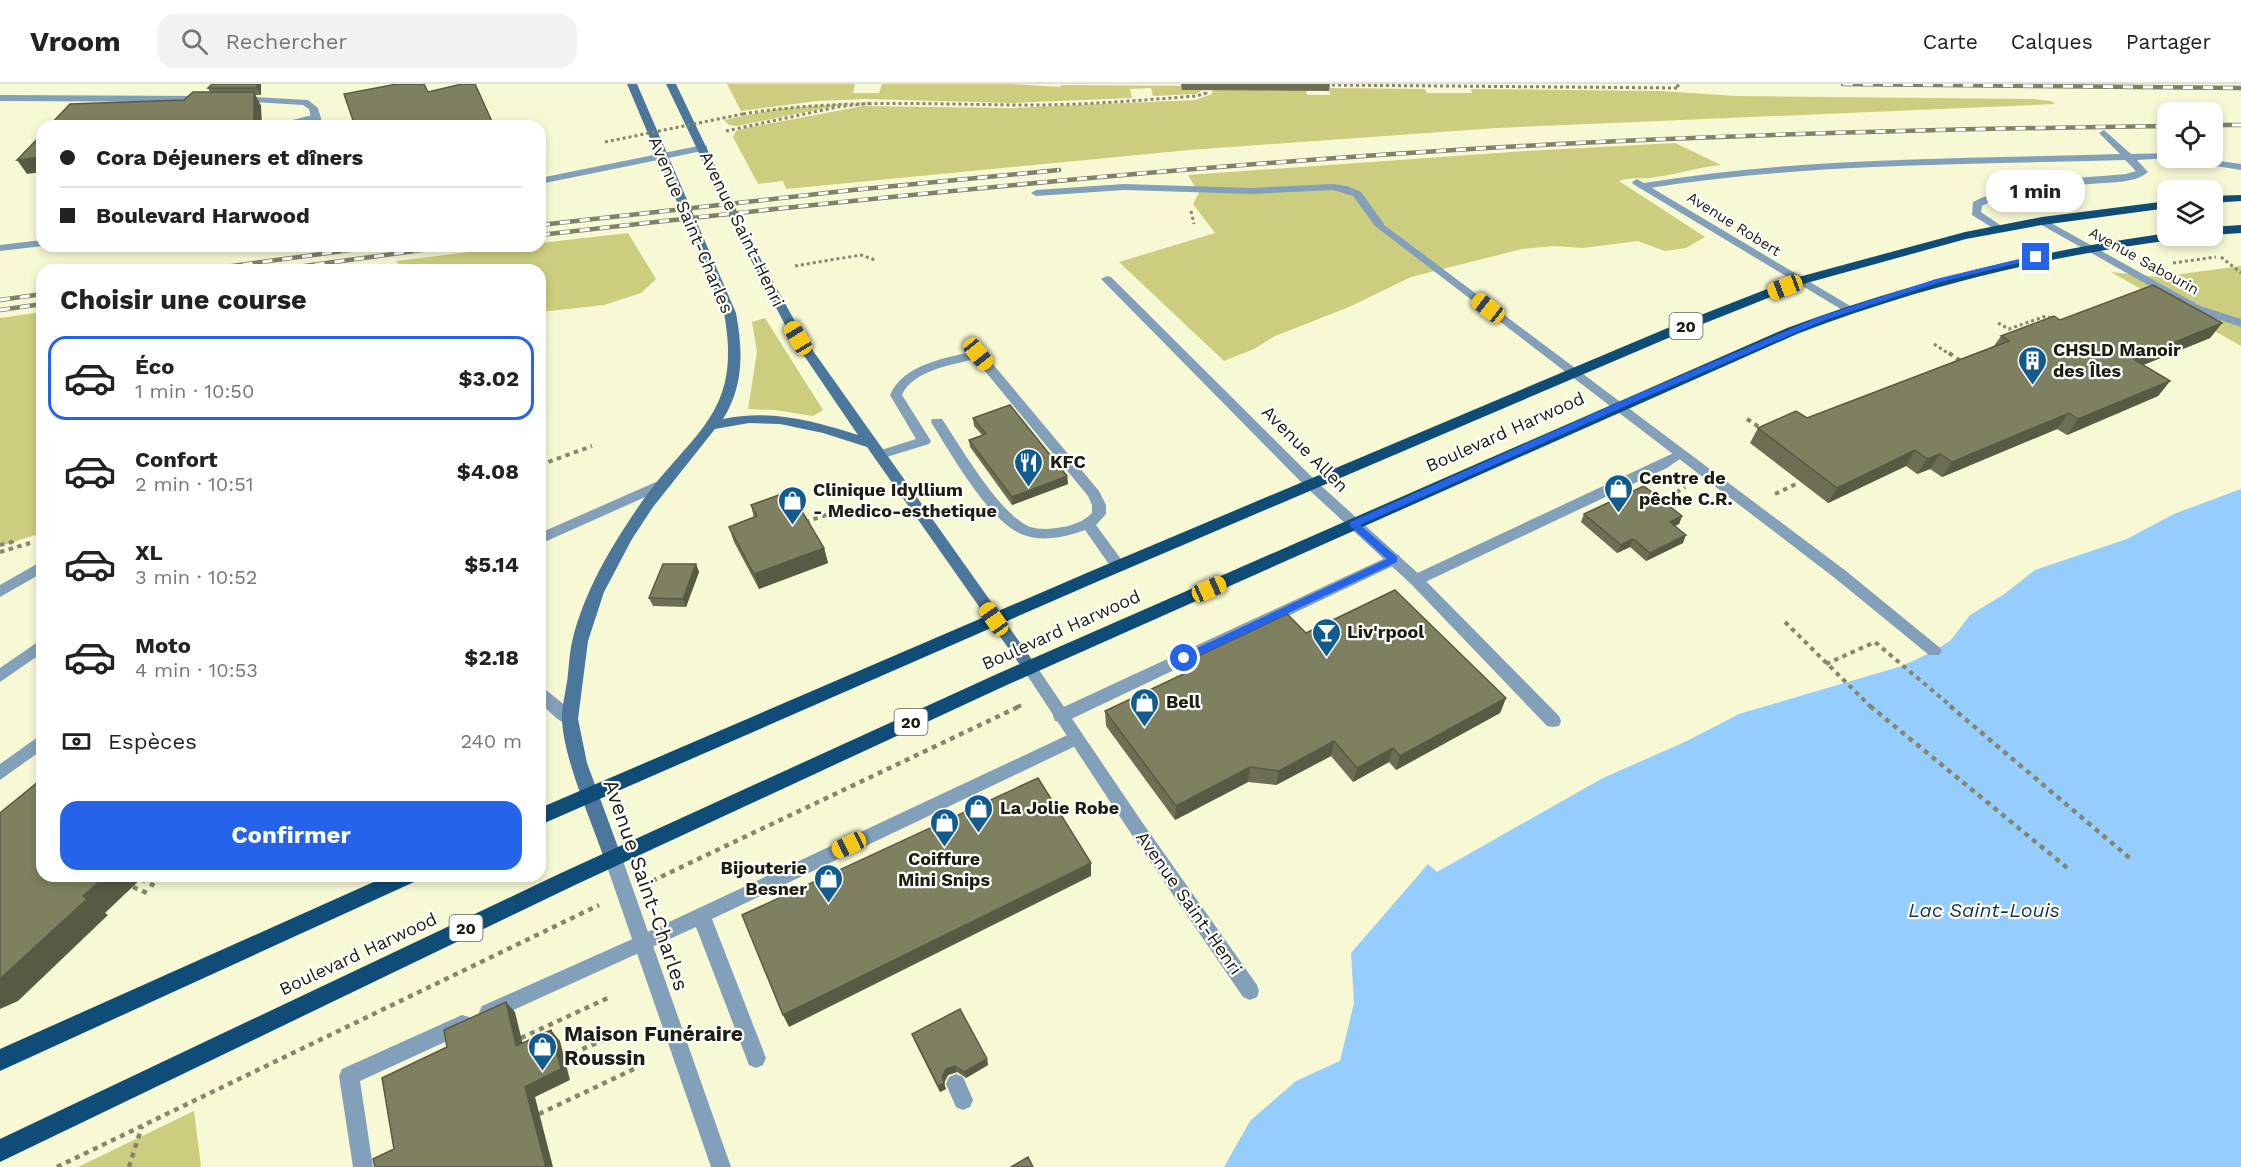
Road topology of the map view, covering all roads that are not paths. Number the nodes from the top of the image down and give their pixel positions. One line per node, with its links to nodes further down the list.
1 (632, 84): 9 (main road, Avenue Saint-Charles)
2 (671, 84): 8 (main road, Avenue Saint-Henri)
3 (0, 98): 4 (street)
4 (211, 99)
5 (232, 99): 6 (street)
6 (316, 120)
7 (2104, 133): 11 (street)
8 (703, 148): 9 (street); 35 (main road, Avenue Saint-Henri)
9 (664, 156): 14 (street); 34 (main road, Avenue Saint-Charles)
10 (2157, 156): 11 (street)
11 (2130, 157): 20 (street); 28 (street, Avenue Robert)
12 (2223, 164): 13 (street)
13 (2241, 167)
14 (546, 180)
15 (1036, 193): 31 (street)
16 (2241, 198): 17 (highway)
17 (2223, 199)
18 (2157, 205): 19 (highway, Boulevard Harwood / 20)
19 (2042, 221): 20 (highway, Boulevard Harwood / 20); 26 (street, Avenue Sabourin)
20 (1999, 229): 28 (highway, Boulevard Harwood / 20)
21 (2241, 229): 22 (highway)
22 (2223, 230)
23 (2157, 238): 26 (highway, Boulevard Harwood / 20)
24 (36, 244): 25 (street)
25 (0, 248)
26 (2089, 248): 29 (highway, Boulevard Harwood / 20); 30 (street, Avenue Sabourin)
27 (1107, 279): 38 (street, Avenue Allen)
28 (1799, 281): 29 (street, Avenue Robert); 31 (highway, Boulevard Harwood / 20)
29 (1848, 309): 32 (highway, Boulevard Harwood / 20)
30 (2241, 322)
31 (1574, 373): 32 (street); 38 (highway, Boulevard Harwood / 20)
32 (1618, 406): 36 (street); 40 (highway, Boulevard Harwood / 20)
33 (937, 422): 39 (street)
34 (712, 426): 35 (main road); 37 (main road, Avenue Saint-Charles)
35 (876, 449): 39 (street); 47 (main road, Avenue Saint-Henri)
36 (1680, 454): 45 (street); 49 (street)
37 (665, 483): 41 (street); 54 (main road, Avenue Saint-Charles)
38 (1312, 485): 40 (street, Avenue Allen); 43 (highway, Boulevard Harwood / 20)
39 (1088, 524): 43 (street)
40 (1353, 524): 42 (street, Avenue Allen); 50 (highway, Boulevard Harwood / 20)
41 (546, 535)
42 (1394, 559): 45 (street, Avenue Allen); 53 (street)
43 (1118, 566): 47 (highway, Boulevard Harwood / 20)
44 (36, 570): 46 (street)
45 (1416, 580): 55 (street, Avenue Allen)
46 (0, 592)
47 (994, 619): 50 (main road, Avenue Saint-Henri); 59 (highway, Boulevard Harwood / 20)
48 (36, 649): 51 (street)
49 (1934, 651)
50 (1030, 668): 53 (street, Avenue Saint-Henri); 61 (highway, Boulevard Harwood / 20)
51 (0, 676)
52 (546, 699): 54 (street)
53 (1061, 716): 56 (street, Avenue Saint-Henri)
54 (570, 719): 59 (main road, Avenue Saint-Charles)
55 (1554, 720)
56 (1076, 738): 63 (street); 65 (street, Avenue Saint-Henri)
57 (36, 746): 58 (street)
58 (0, 773)
59 (591, 796): 60 (highway, Boulevard Harwood / 20); 61 (main road, Avenue Saint-Charles)
60 (546, 815)
61 (613, 858): 64 (street, Avenue Saint-Charles); 68 (highway, Boulevard Harwood / 20)
62 (394, 882): 67 (highway)
63 (700, 915): 64 (street); 66 (street)
64 (643, 943): 69 (street); 70 (street, Avenue Saint-Charles)
65 (1250, 991)
66 (756, 1058)
67 (0, 1060)
68 (0, 1151)
69 (363, 1167)
70 (722, 1167)

